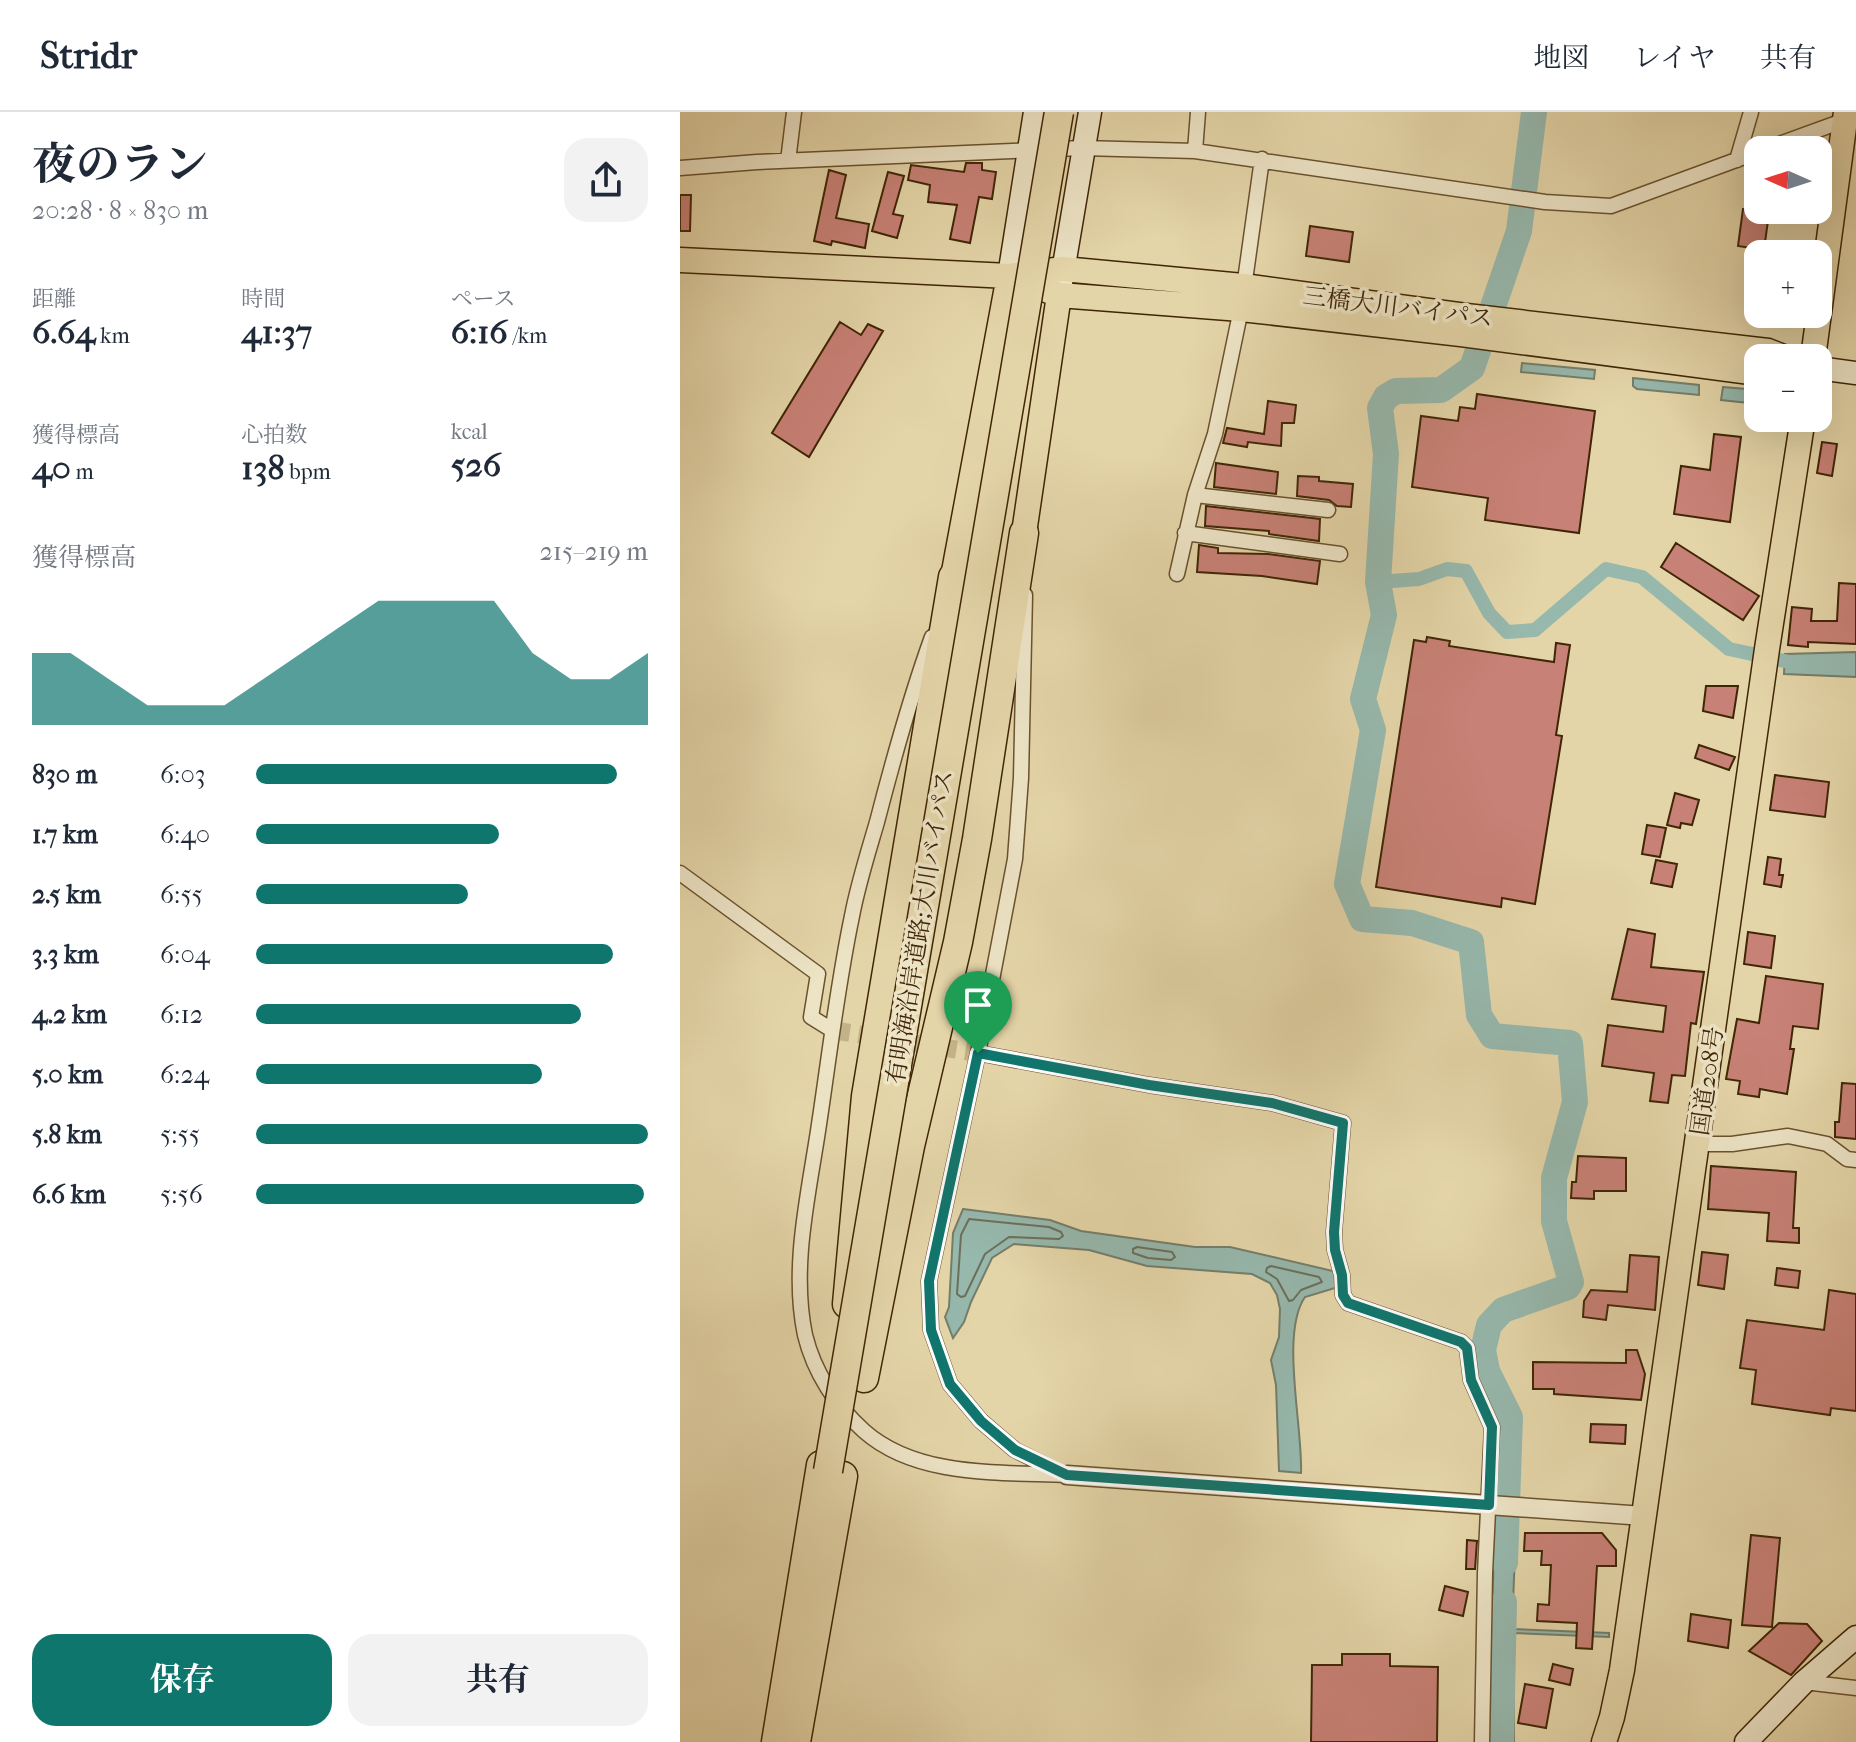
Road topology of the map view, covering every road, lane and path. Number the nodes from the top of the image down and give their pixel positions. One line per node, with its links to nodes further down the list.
1 (794, 112): 16 (street)
2 (1035, 112): 11 (main road)
3 (1051, 112): 42 (highway, 有明海沿岸道路;大川バイパス)
4 (1059, 112): 43 (highway, 有明海沿岸道路;大川バイパス, bridge)
5 (1090, 112): 10 (main road)
6 (1198, 112): 12 (street)
7 (1751, 112): 15 (street)
8 (1849, 116): 9 (street); 24 (highway)
9 (1798, 136)
10 (1082, 148): 11 (street); 12 (street); 19 (main road)
11 (1030, 151): 16 (street); 20 (main road)
12 (1195, 151): 14 (street)
13 (1744, 157): 15 (street)
14 (1262, 159): 15 (street); 22 (street)
15 (1737, 160)
16 (788, 161): 17 (street)
17 (680, 168)
18 (680, 260): 20 (highway, 三橋大川バイパス)
19 (1063, 269): 20 (highway, 三橋大川バイパス); 21 (main road); 22 (highway, 三橋大川バイパス)
20 (1009, 276): 21 (highway, 三橋大川バイパス); 36 (highway)
21 (1059, 295): 22 (highway, 三橋大川バイパス); 32 (highway)
22 (1242, 298): 23 (highway, 三橋大川バイパス); 30 (street)
23 (1506, 330): 25 (highway, 三橋大川バイパス); 27 (highway, 三橋大川バイパス)
24 (1815, 344)
25 (1744, 349)
26 (1832, 370): 28 (main road)
27 (1744, 371)
28 (1856, 373)
29 (1801, 432): 40 (highway, 国道208号)
30 (1195, 495): 31 (street); 33 (street)
31 (1328, 510)
32 (1024, 533): 39 (street); 43 (highway)
33 (1185, 533): 34 (street); 35 (street)
34 (1340, 554)
35 (1177, 574)
36 (953, 577): 38 (street); 42 (highway)
37 (680, 873): 38 (street)
38 (832, 1030): 44 (street)
39 (978, 1053): 44 (street); 45 (street)
40 (1698, 1144): 41 (street); 46 (highway, 国道208号)
41 (1856, 1160)
42 (846, 1316): 43 (highway, 有明海沿岸道路;大川バイパス)
43 (831, 1471): 50 (highway, 有明海沿岸道路;大川バイパス); 51 (highway, 有明海沿岸道路;大川バイパス); 52 (highway)
44 (1067, 1475): 45 (street)
45 (1489, 1505): 46 (street); 53 (street)
46 (1644, 1516): 54 (highway, 国道208号)
47 (1856, 1637): 48 (main road)
48 (1804, 1682): 49 (street); 55 (main road)
49 (1856, 1688)
50 (776, 1742)
51 (783, 1742)
52 (796, 1742)
53 (1482, 1742)
54 (1604, 1742)
55 (1746, 1742)

